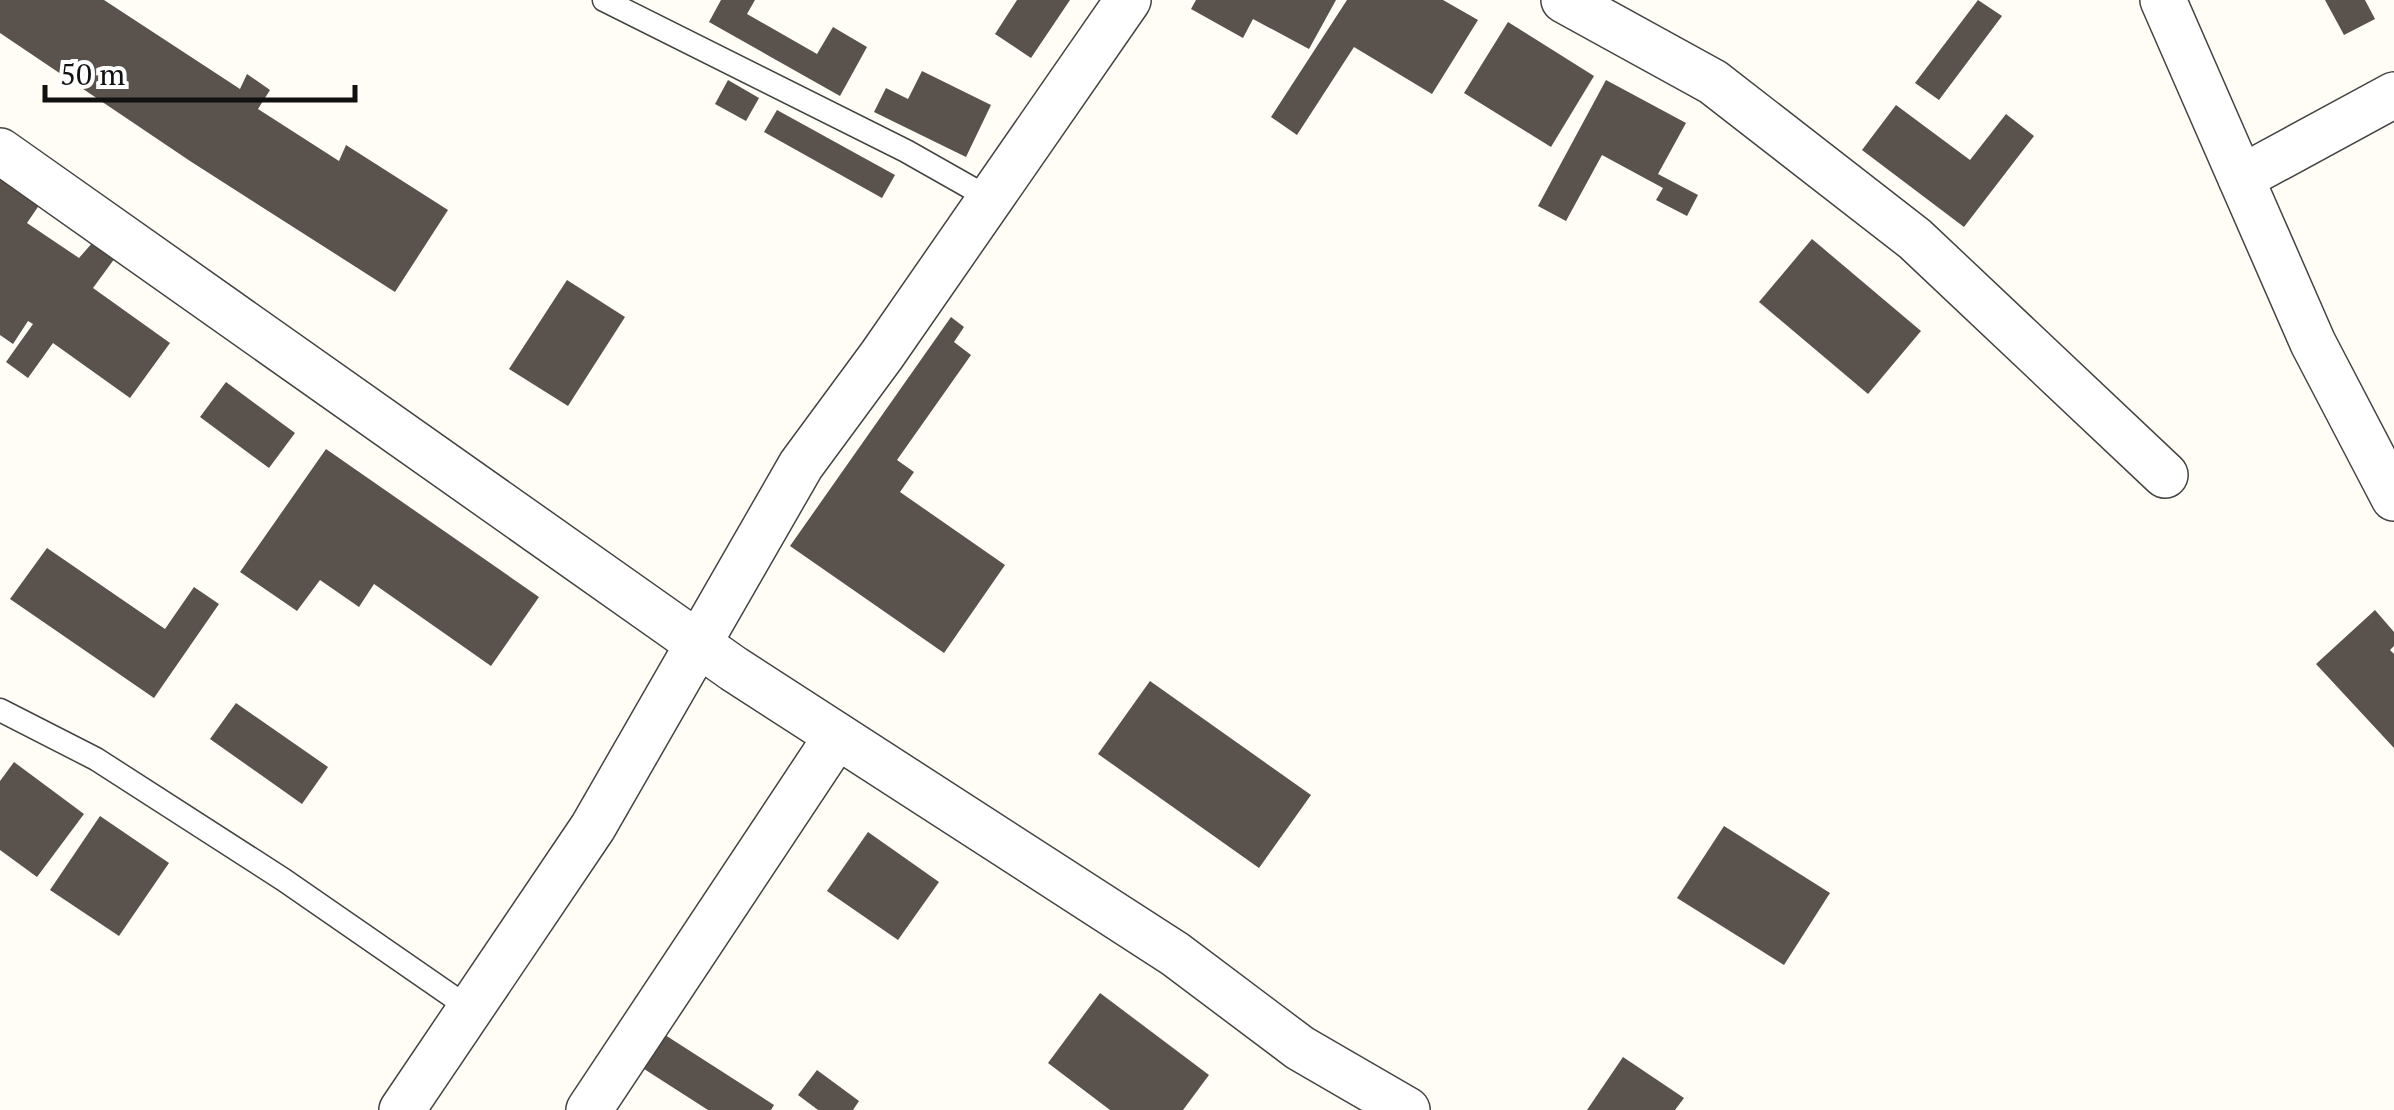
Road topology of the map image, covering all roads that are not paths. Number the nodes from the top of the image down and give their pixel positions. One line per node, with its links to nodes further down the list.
1 (604, 0): 8 (lane)
2 (1128, 0): 8 (street)
3 (1564, 0): 9 (street)
4 (2164, 0): 7 (street)
5 (2394, 95): 7 (street)
6 (0, 151): 11 (street)
7 (2242, 178): 10 (street)
8 (988, 198): 11 (street)
9 (2165, 475)
10 (2394, 498)
11 (698, 643): 13 (street); 14 (street)
12 (0, 710): 14 (lane)
13 (837, 736): 16 (street); 17 (street)
14 (469, 1008): 15 (street)
15 (402, 1110)
16 (589, 1110)
17 (1407, 1110)

